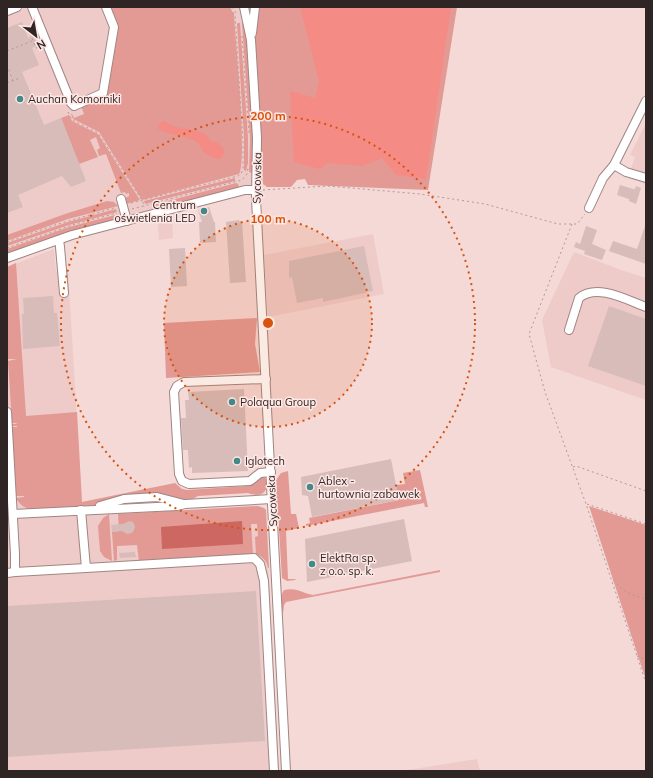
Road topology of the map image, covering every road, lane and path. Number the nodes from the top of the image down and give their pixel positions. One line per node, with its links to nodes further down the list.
1 (17, 7): 8 (street)
2 (32, 7): 3 (street)
3 (106, 7)
4 (229, 7): 26 (path)
5 (232, 7): 9 (path)
6 (243, 7): 7 (street); 13 (street, Sycowska)
7 (254, 7): 13 (street, Sycowska)
8 (7, 11)
9 (241, 19)
10 (35, 31): 12 (path)
11 (242, 36): 21 (path)
12 (32, 40): 14 (path); 15 (path)
13 (251, 40): 25 (street, Sycowska)
14 (42, 46)
15 (7, 51)
16 (7, 65): 18 (path)
17 (20, 78): 18 (path)
18 (13, 80): 19 (path)
19 (7, 83)
20 (646, 101): 23 (street)
21 (249, 138)
22 (249, 165): 26 (path)
23 (614, 165): 24 (street); 27 (street)
24 (646, 178)
25 (256, 190): 28 (street); 29 (path); 37 (street, Sycowska)
26 (123, 205): 28 (street); 31 (path); 32 (path)
27 (589, 208): 29 (path)
28 (127, 221): 30 (street)
29 (572, 224): 39 (path)
30 (59, 240): 33 (street); 34 (street)
31 (7, 242)
32 (7, 248)
33 (7, 258)
34 (64, 293)
35 (646, 307): 36 (street)
36 (569, 330)
37 (266, 379): 40 (street, Sycowska); 40 (street)
38 (7, 412): 45 (street)
39 (572, 467): 41 (path); 43 (path)
40 (271, 472): 42 (street, Sycowska)
41 (646, 491)
42 (272, 499): 44 (street); 55 (street, Sycowska)
43 (586, 504): 46 (path); 49 (path)
44 (81, 510): 45 (street); 47 (street)
45 (13, 514): 48 (street)
46 (646, 524)
47 (86, 568): 48 (street); 54 (street)
48 (11, 572)
49 (612, 580): 50 (path); 51 (path)
50 (646, 599)
51 (637, 655): 52 (path); 53 (path)
52 (646, 660)
53 (646, 683)
54 (274, 771)
55 (286, 771)

